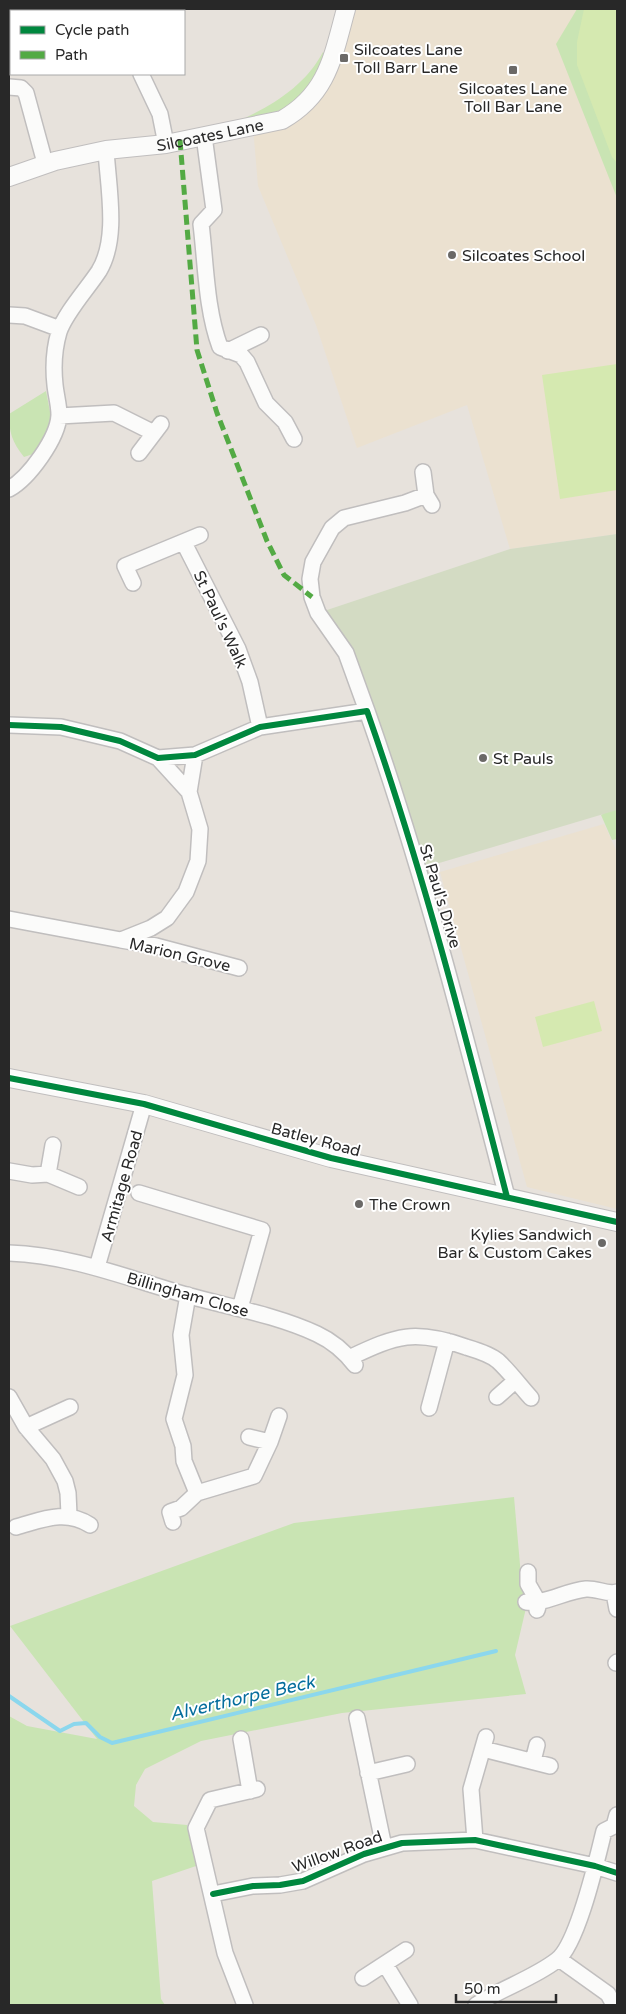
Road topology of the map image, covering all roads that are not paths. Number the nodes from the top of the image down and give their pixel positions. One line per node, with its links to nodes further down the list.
1 (346, 9): 4 (street, Silcoates Lane)
2 (141, 75): 5 (street)
3 (9, 87): 7 (street)
4 (204, 136): 5 (street, Silcoates Lane); 12 (street)
5 (166, 144): 6 (street, Silcoates Lane)
6 (106, 150): 7 (street, Silcoates Lane); 10 (street)
7 (45, 163): 8 (street, Silcoates Lane)
8 (9, 177)
9 (9, 315): 10 (street)
10 (60, 329): 13 (street)
11 (261, 335): 12 (street)
12 (222, 352): 14 (street)
13 (59, 416): 15 (street); 17 (street)
14 (294, 439)
15 (139, 452)
16 (422, 472): 21 (street, St Paul's Drive)
17 (9, 488)
18 (200, 535): 19 (street)
19 (184, 543): 20 (street); 23 (street, St Paul's Walk)
20 (133, 583)
21 (368, 711): 23 (street); 39 (street, St Paul's Drive)
22 (9, 725): 25 (street)
23 (260, 727): 24 (street)
24 (195, 755): 25 (street); 26 (street)
25 (158, 758): 26 (street)
26 (189, 792): 28 (street)
27 (9, 919): 29 (street, Marion Grove)
28 (151, 928): 29 (street); 30 (street)
29 (121, 940): 30 (street, Marion Grove)
30 (156, 946): 31 (street, Marion Grove)
31 (239, 968)
32 (9, 1078): 33 (street, Batley Road)
33 (144, 1104): 39 (street, Batley Road); 42 (street, Armitage Road)
34 (53, 1145): 36 (street)
35 (9, 1171): 36 (street)
36 (48, 1174): 37 (street)
37 (79, 1187)
38 (139, 1193): 44 (street)
39 (507, 1197): 40 (street, Batley Road)
40 (617, 1222)
41 (9, 1253): 42 (street, Billingham Close)
42 (97, 1267): 43 (street, Billingham Close)
43 (188, 1295): 44 (street, Billingham Close); 56 (street)
44 (240, 1308): 45 (street, Billingham Close)
45 (447, 1341): 46 (street); 51 (street)
46 (515, 1381): 48 (street); 49 (street)
47 (9, 1396): 53 (street)
48 (497, 1397)
49 (531, 1398)
50 (70, 1407): 53 (street)
51 (429, 1408)
52 (279, 1416): 55 (street)
53 (26, 1427): 57 (street)
54 (249, 1437): 55 (street)
55 (270, 1442): 56 (street)
56 (197, 1493): 58 (street)
57 (69, 1515): 59 (street); 60 (street)
58 (173, 1522)
59 (90, 1525)
60 (16, 1527)
61 (528, 1572): 62 (street)
62 (616, 1593): 63 (street)
63 (617, 1609)
64 (356, 1718): 70 (street)
65 (241, 1739): 76 (street)
66 (537, 1745): 67 (street)
67 (533, 1761): 69 (street); 72 (street)
68 (407, 1764): 70 (street)
69 (550, 1766)
70 (368, 1773): 73 (street)
71 (617, 1815): 74 (street)
72 (475, 1840): 73 (street, Willow Road); 74 (street, Willow Road)
73 (384, 1847): 76 (street, Willow Road)
74 (595, 1866): 75 (street, Willow Road); 78 (street)
75 (617, 1873)
76 (213, 1894): 81 (street)
77 (406, 1950): 79 (street)
78 (559, 1959): 83 (street); 84 (street)
79 (385, 1964): 80 (street); 82 (street)
80 (364, 1978)
81 (246, 2005)
82 (410, 2005)
83 (476, 2005)
84 (614, 2005)

